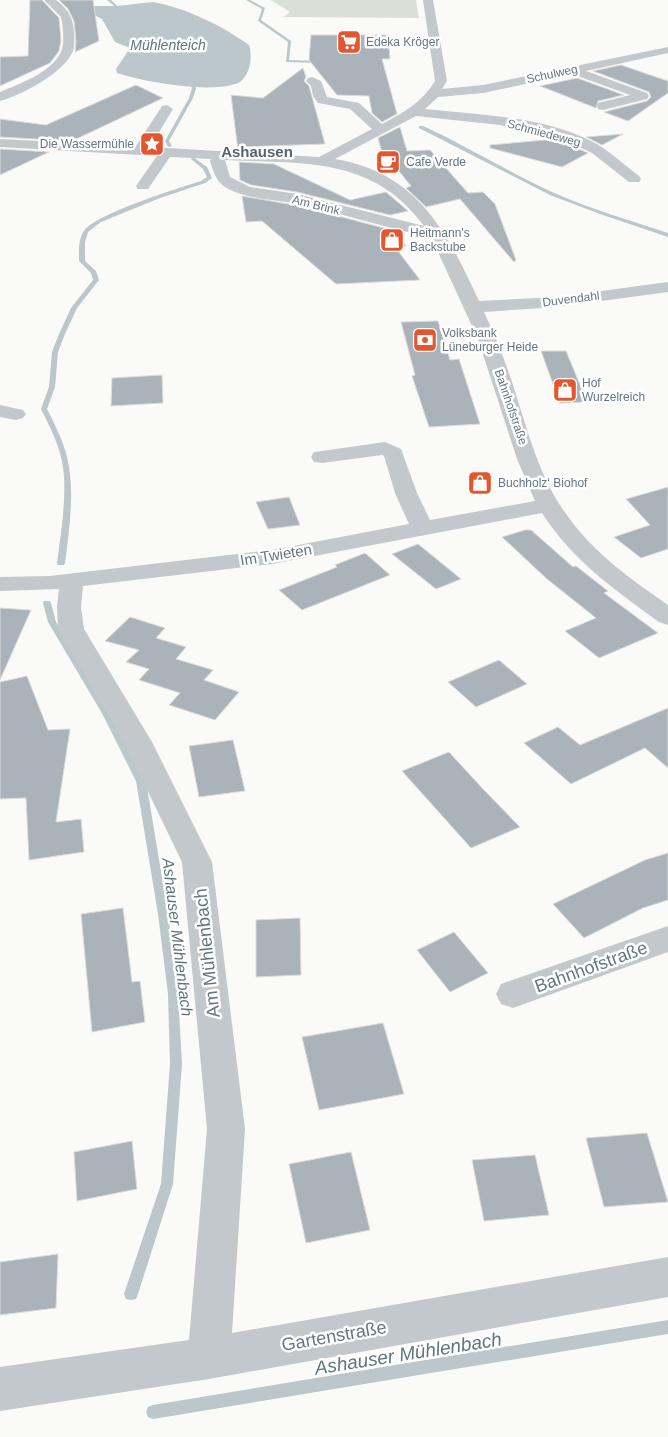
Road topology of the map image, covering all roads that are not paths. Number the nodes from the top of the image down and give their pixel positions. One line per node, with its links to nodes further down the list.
1 (49, 0): 7 (street)
2 (428, 0): 6 (street)
3 (668, 50): 4 (street, Schulweg)
4 (572, 70): 6 (street, Schulweg); 8 (street)
5 (312, 81): 11 (street)
6 (436, 93): 10 (street)
7 (0, 97)
8 (603, 106)
9 (167, 109): 14 (street)
10 (414, 112): 11 (street); 19 (street, Schmiedeweg)
11 (380, 129): 12 (street)
12 (363, 138): 17 (street); 18 (street)
13 (0, 143): 14 (street, Bahnhofstraße)
14 (141, 150): 15 (street, Bahnhofstraße)
15 (168, 151): 16 (street, Bahnhofstraße); 20 (street)
16 (222, 154): 17 (street, Bahnhofstraße); 21 (street, Am Brink)
17 (322, 161): 18 (street, Bahnhofstraße)
18 (341, 164): 21 (street, Bahnhofstraße)
19 (634, 179)
20 (143, 186)
21 (436, 233): 23 (street, Bahnhofstraße)
22 (668, 287): 23 (street, Duvendahl)
23 (474, 307): 25 (street, Bahnhofstraße)
24 (322, 457): 26 (street)
25 (548, 505): 26 (street, Im Twieten); 29 (street, Bahnhofstraße)
26 (423, 530): 27 (street, Im Twieten)
27 (72, 580): 28 (street, Im Twieten); 33 (street, Am Mühlenbach)
28 (0, 584)
29 (668, 617)
30 (668, 939): 31 (street, Bahnhofstraße)
31 (513, 994)
32 (668, 1277): 33 (street, Gartenstraße)
33 (209, 1358): 34 (street, Gartenstraße)
34 (0, 1389)

